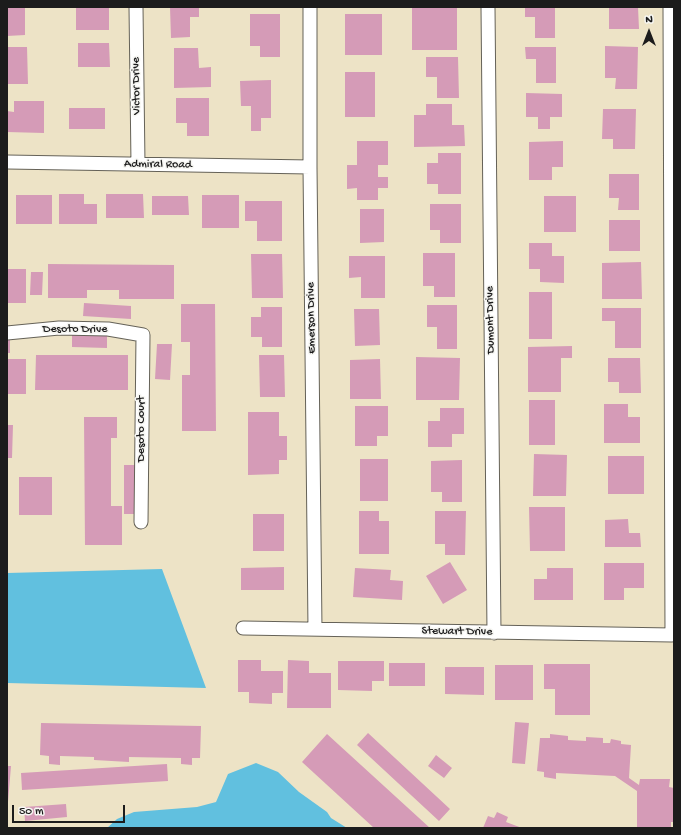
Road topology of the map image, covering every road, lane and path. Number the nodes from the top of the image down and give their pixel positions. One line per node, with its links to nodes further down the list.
1 (136, 7): 6 (street, Victor Drive)
2 (310, 7): 7 (street, Emerson Drive)
3 (488, 7): 13 (street, Dumont Drive)
4 (670, 7): 13 (street, Stewart Drive)
5 (7, 162): 6 (street, Admiral Road)
6 (138, 164): 7 (street, Admiral Road)
7 (310, 167): 12 (street, Emerson Drive)
8 (7, 333): 9 (street, Desoto Drive)
9 (143, 335): 10 (street, Desoto Court)
10 (141, 522)
11 (243, 628): 12 (street, Stewart Drive)
12 (315, 629): 13 (street, Stewart Drive)
13 (494, 633)

